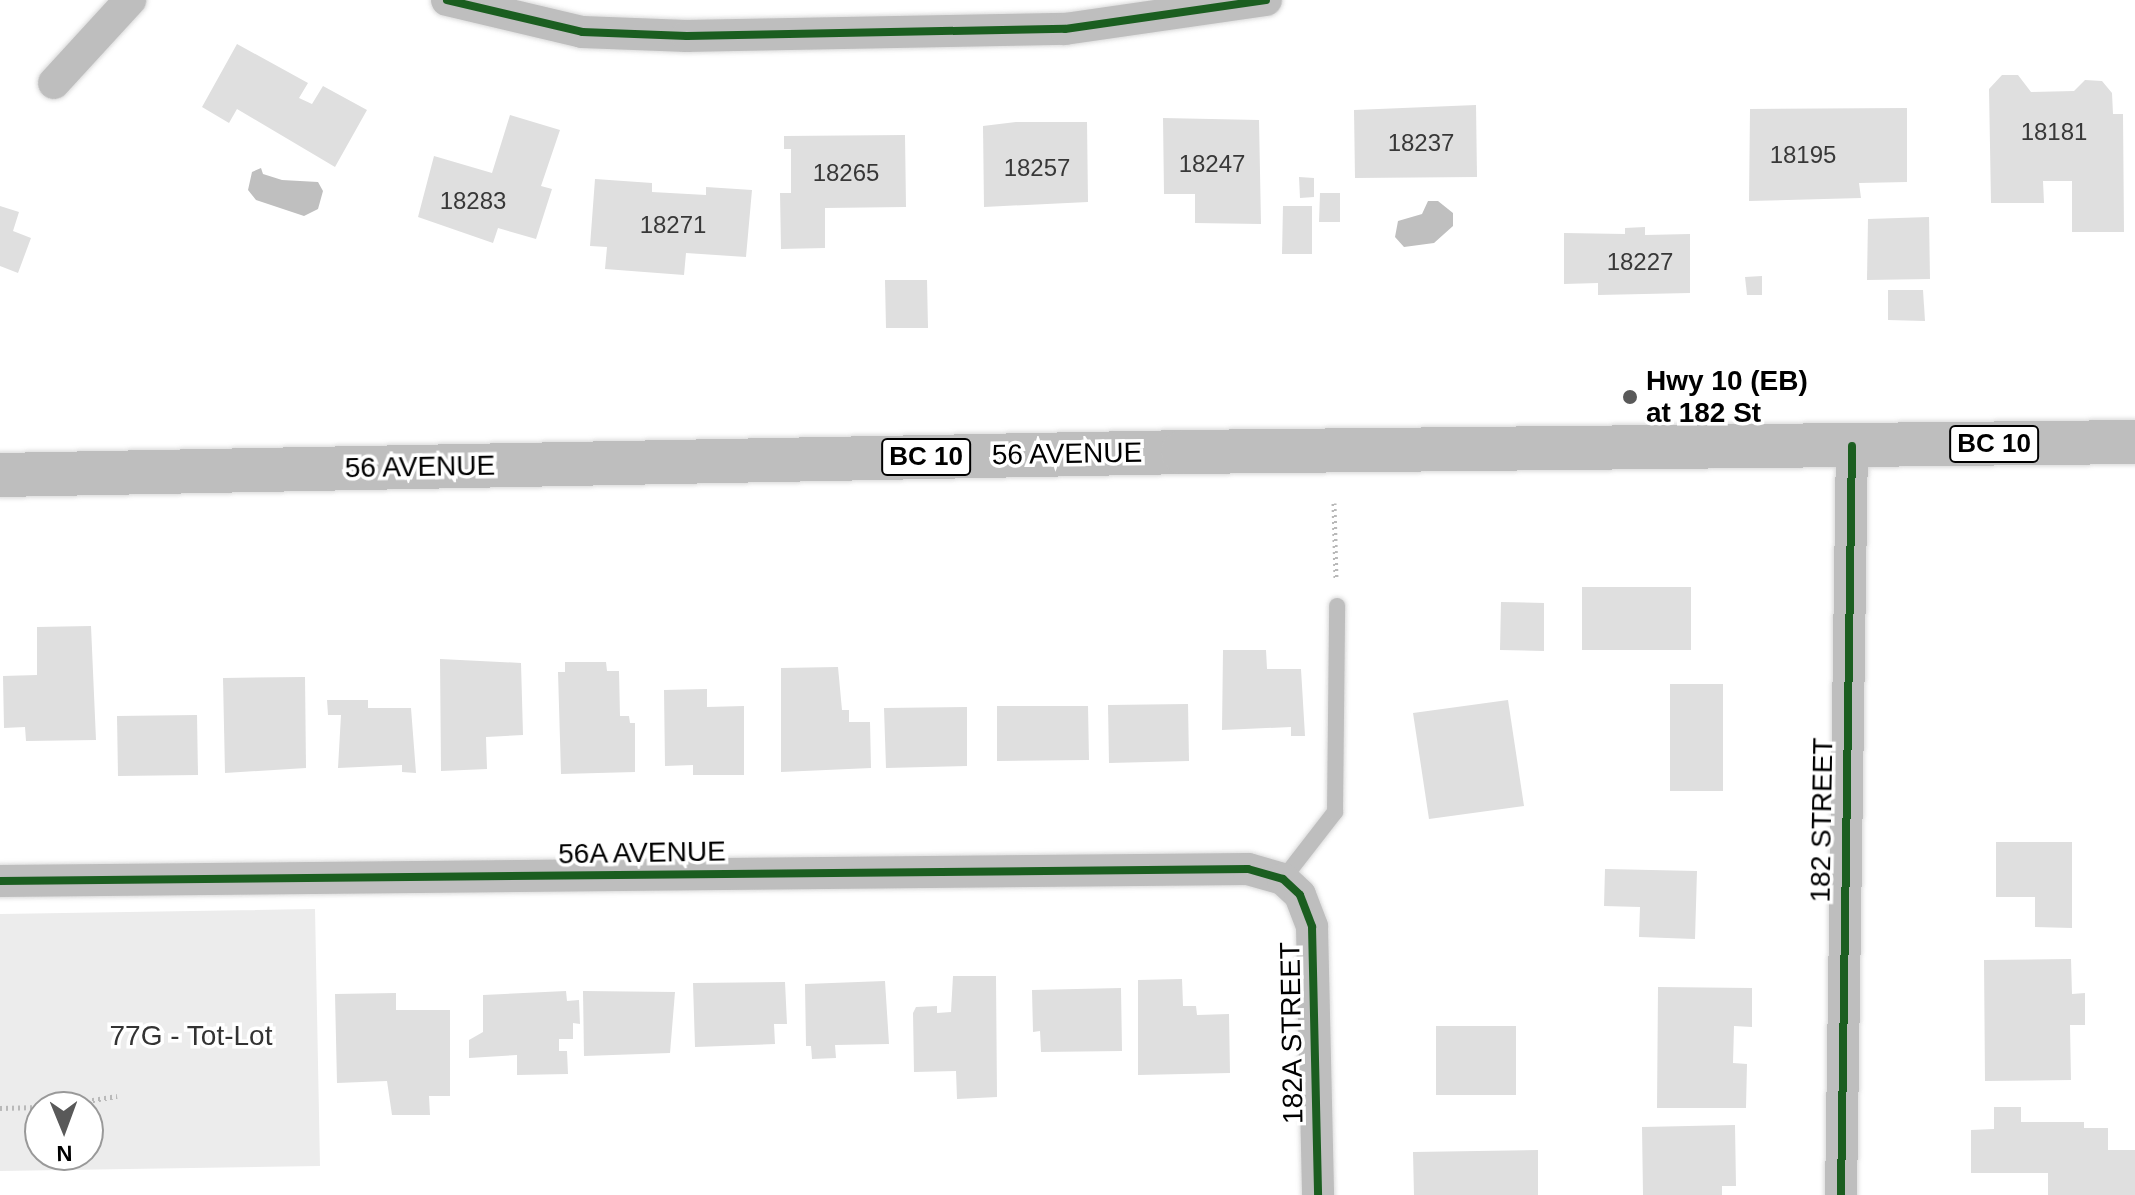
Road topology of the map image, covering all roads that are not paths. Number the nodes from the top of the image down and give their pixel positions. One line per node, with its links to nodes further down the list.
1 (130, 0): 4 (street)
2 (447, 0): 3 (street)
3 (1266, 0)
4 (54, 83)
5 (2135, 442): 6 (highway, 56 AVENUE / BC 10)
6 (1852, 446): 7 (highway, 56 AVENUE / BC 10); 12 (street, 182 STREET)
7 (0, 475)
8 (1337, 606): 9 (lane)
9 (1283, 879): 10 (street, 56A AVENUE); 11 (street, 182A STREET)
10 (0, 881)
11 (1318, 1195)
12 (1841, 1195)

